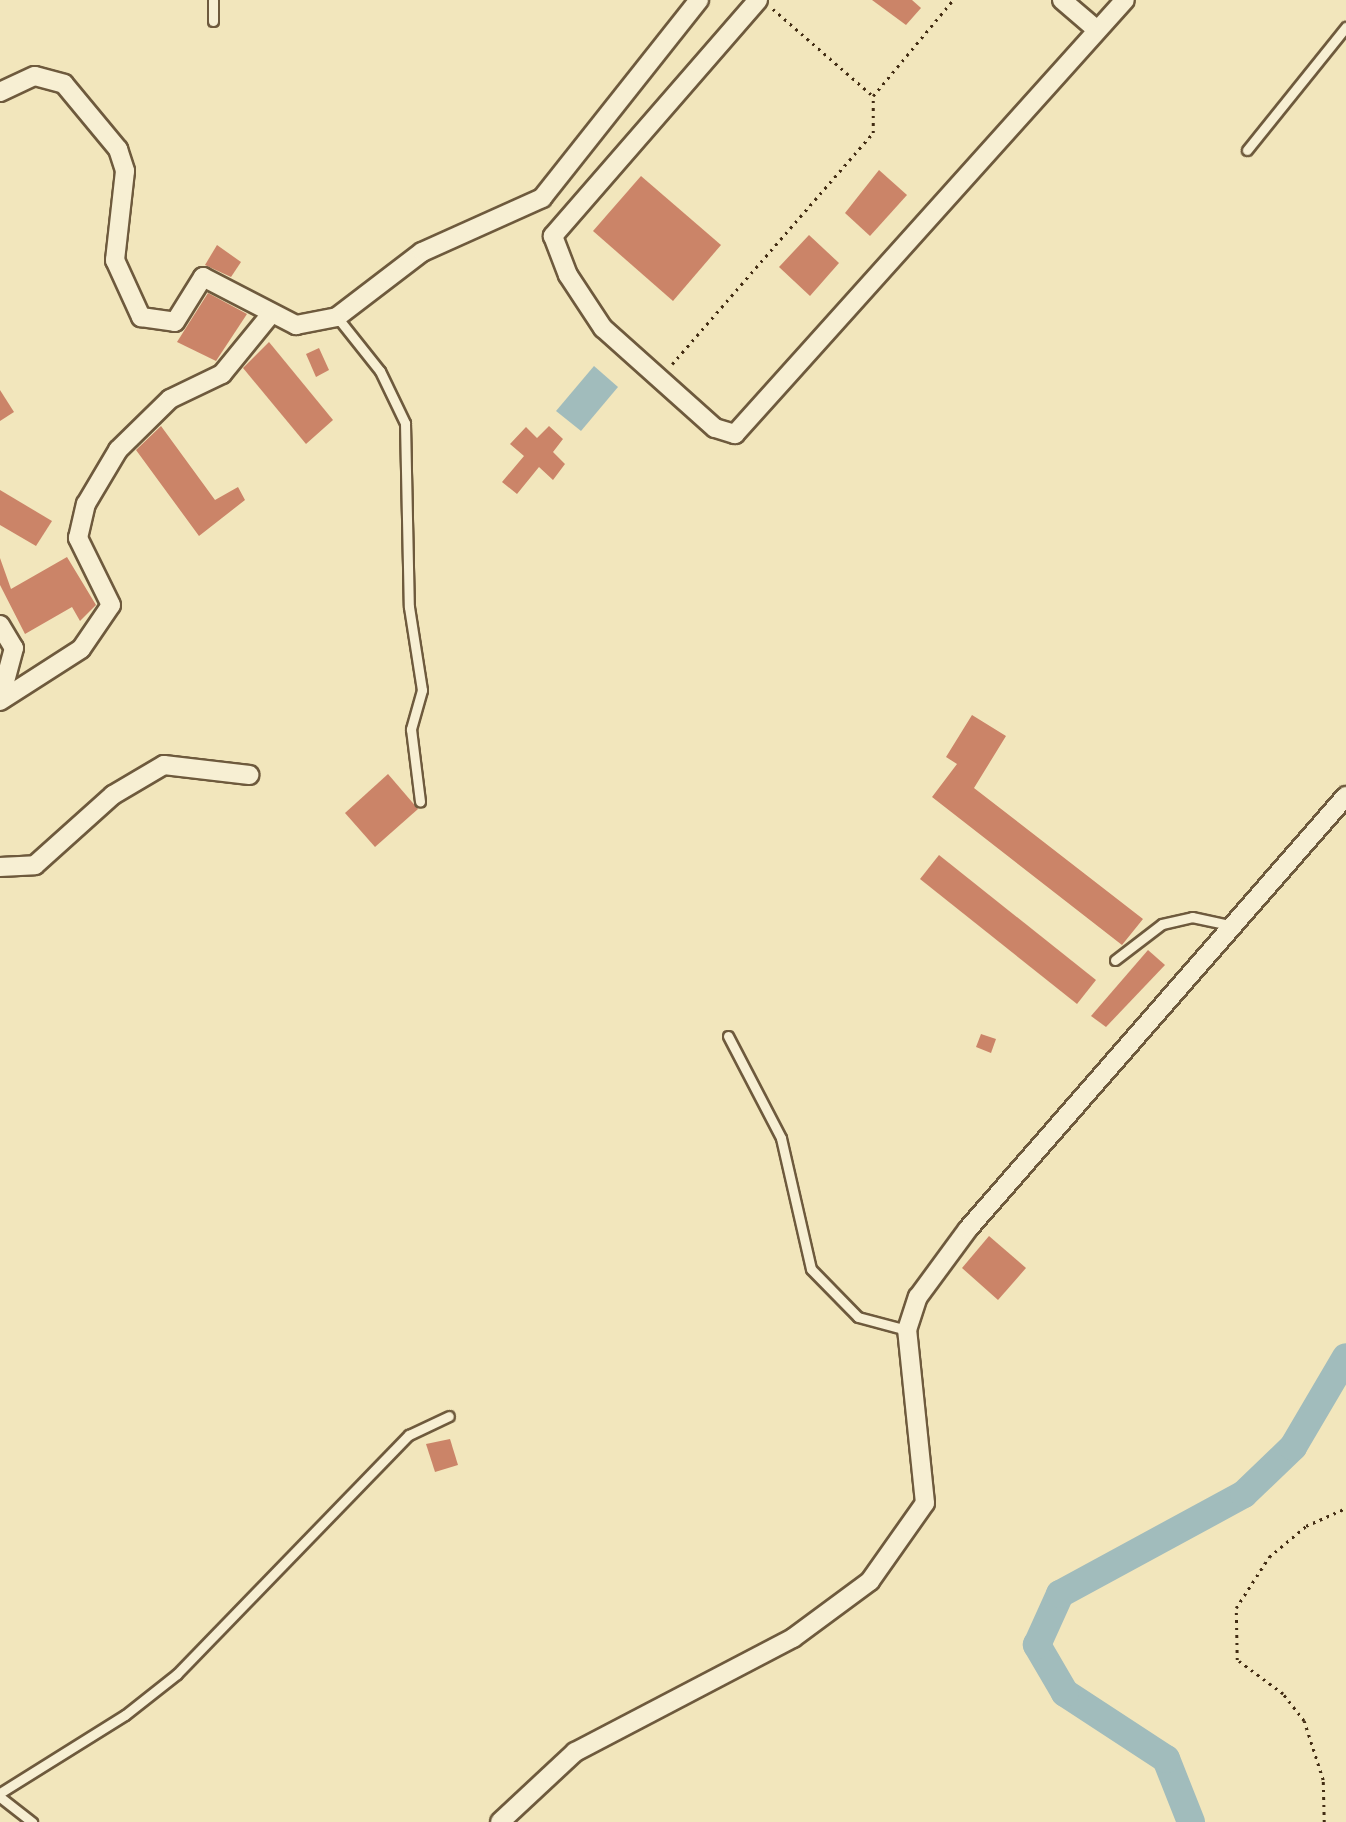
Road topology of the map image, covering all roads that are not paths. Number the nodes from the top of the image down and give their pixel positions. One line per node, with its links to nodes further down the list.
1 (213, 0): 6 (lane)
2 (700, 0): 12 (street)
3 (761, 0): 8 (street)
4 (1062, 0): 8 (street)
5 (1125, 0): 8 (street)
6 (213, 21)
7 (1346, 27): 10 (lane)
8 (1097, 30)
9 (0, 92): 11 (street)
10 (1247, 150)
11 (271, 314): 12 (street); 14 (street)
12 (338, 317): 17 (lane)
13 (0, 625): 14 (street)
14 (0, 701)
15 (249, 775): 18 (street)
16 (1346, 796): 19 (street)
17 (420, 801)
18 (0, 868)
19 (1231, 925): 20 (lane); 22 (street)
20 (1115, 960)
21 (728, 1036): 22 (lane)
22 (907, 1330): 26 (street)
23 (449, 1416): 24 (lane)
24 (0, 1795): 25 (lane)
25 (32, 1822)
26 (500, 1822)

